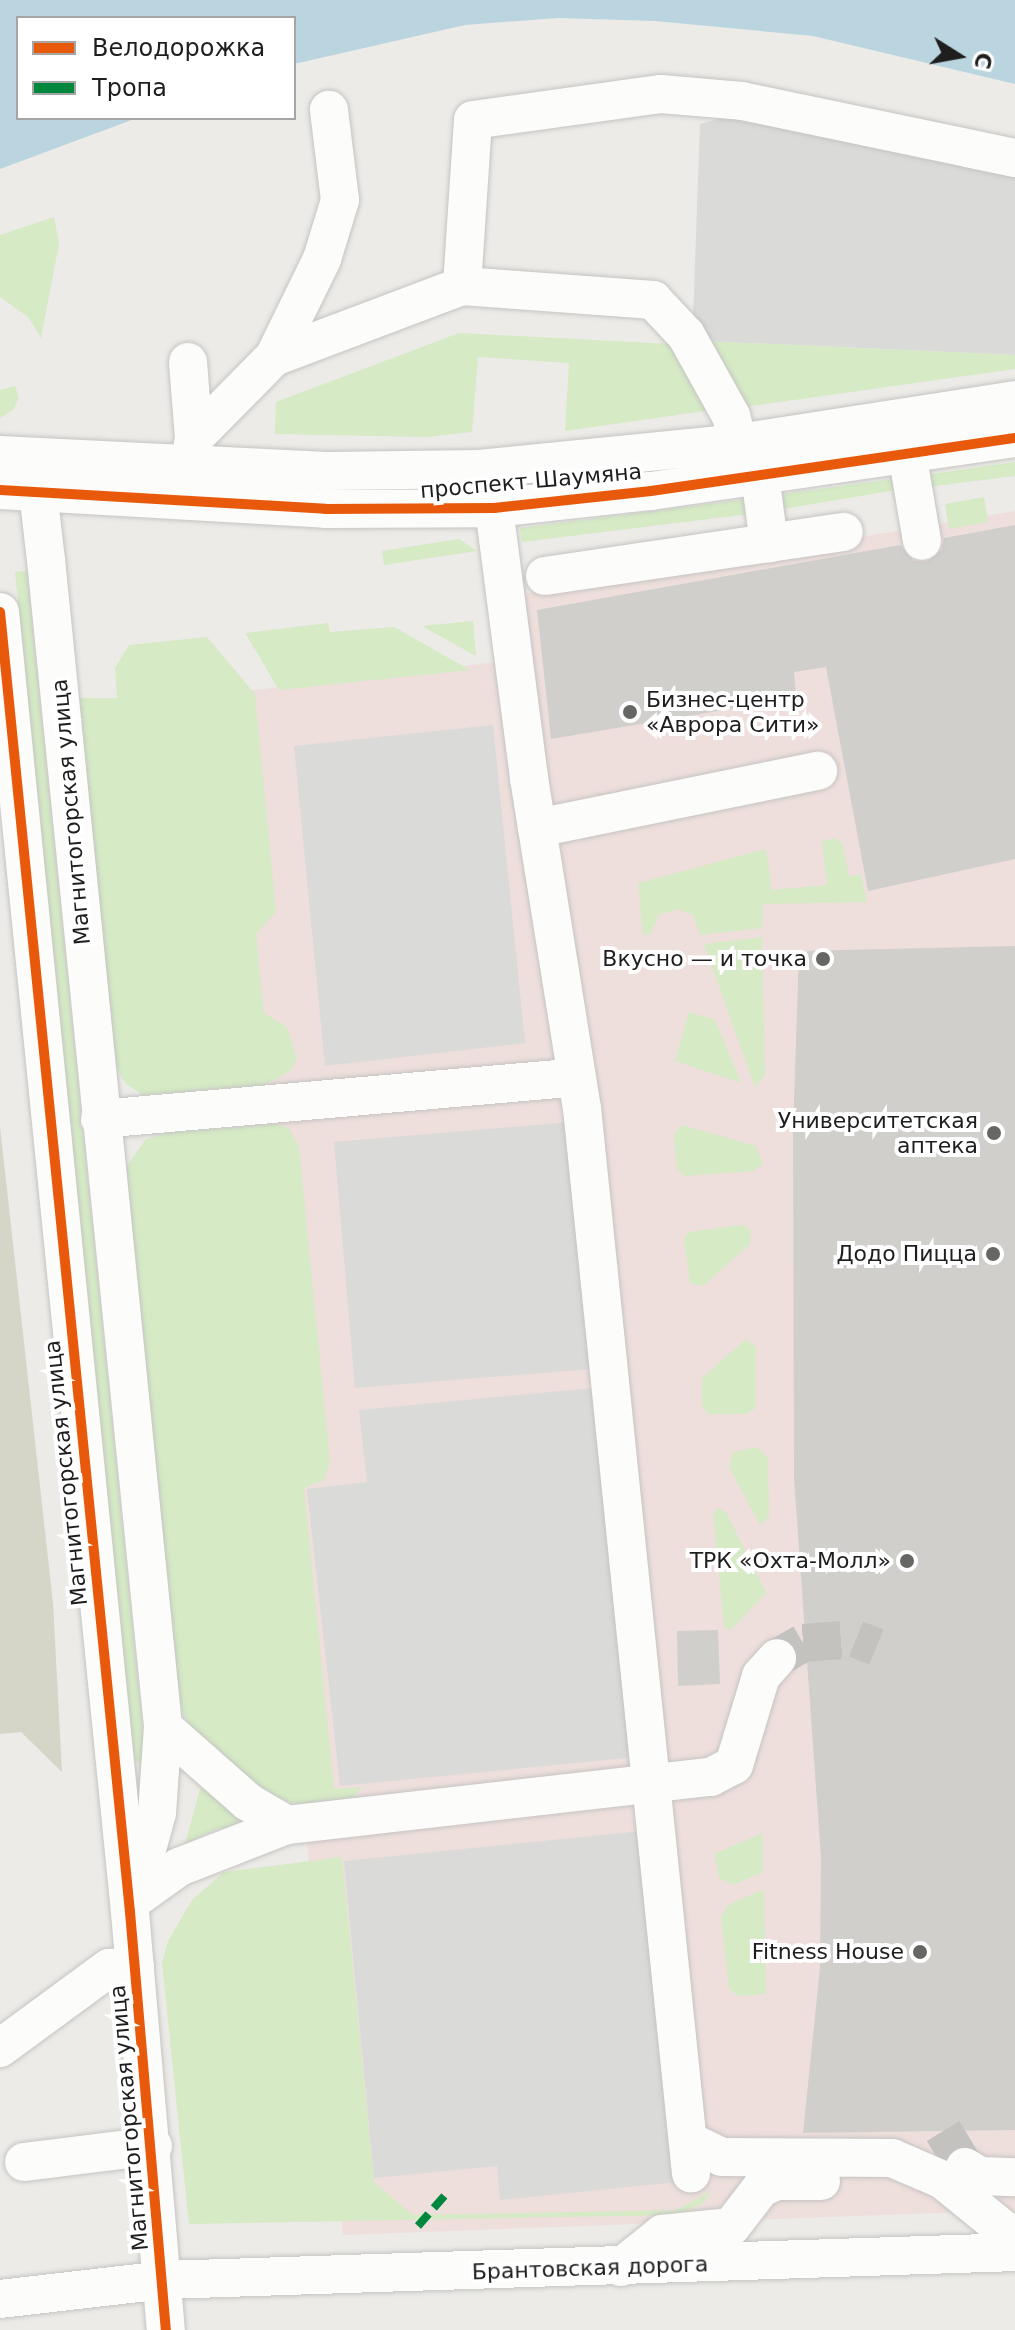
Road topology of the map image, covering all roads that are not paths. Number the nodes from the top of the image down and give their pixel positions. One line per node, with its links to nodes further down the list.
1 (329, 110): 4 (street)
2 (1015, 158): 3 (street)
3 (462, 286): 4 (street); 8 (street)
4 (274, 357): 11 (street)
5 (188, 362): 11 (street)
6 (1015, 400): 8 (street, проспект Шаумяна)
7 (1015, 438): 9 (street, проспект Шаумяна)
8 (738, 443): 11 (street, проспект Шаумяна)
9 (907, 453): 12 (street, проспект Шаумяна); 17 (street)
10 (5, 462): 11 (street, проспект Шаумяна); 14 (street, Магнитогорская улица)
11 (188, 468): 14 (street, проспект Шаумяна); 15 (street, проспект Шаумяна)
12 (760, 475): 15 (street, проспект Шаумяна); 18 (street)
13 (0, 490): 14 (street, проспект Шаумяна)
14 (38, 492): 25 (street, Магнитогорская улица)
15 (494, 508): 22 (street)
16 (844, 532): 18 (street)
17 (922, 541)
18 (769, 543): 19 (street)
19 (545, 576)
20 (0, 612): 23 (street, Магнитогорская улица)
21 (818, 771): 22 (street)
22 (537, 828): 24 (street)
23 (11, 830): 30 (street, Магнитогорская улица)
24 (576, 1077): 25 (street); 28 (street)
25 (100, 1119): 27 (street, Магнитогорская улица)
26 (777, 1658): 28 (street)
27 (163, 1727): 29 (street); 30 (street, Магнитогорская улица)
28 (654, 1785): 29 (street); 35 (street)
29 (287, 1825): 30 (street)
30 (132, 1906): 31 (street, Магнитогорская улица)
31 (135, 1966): 32 (street); 33 (street, Магнитогорская улица)
32 (0, 2048)
33 (153, 2146): 34 (street); 41 (street, Магнитогорская улица)
34 (24, 2162)
35 (919, 2167): 38 (street); 40 (street)
36 (965, 2167): 37 (street)
37 (1015, 2177)
38 (1015, 2239)
39 (1015, 2252): 40 (street, Брантовская дорога)
40 (621, 2267): 41 (street, Брантовская дорога)
41 (164, 2280): 42 (street, Брантовская дорога); 43 (street, Магнитогорская улица)
42 (0, 2299)
43 (166, 2330)

